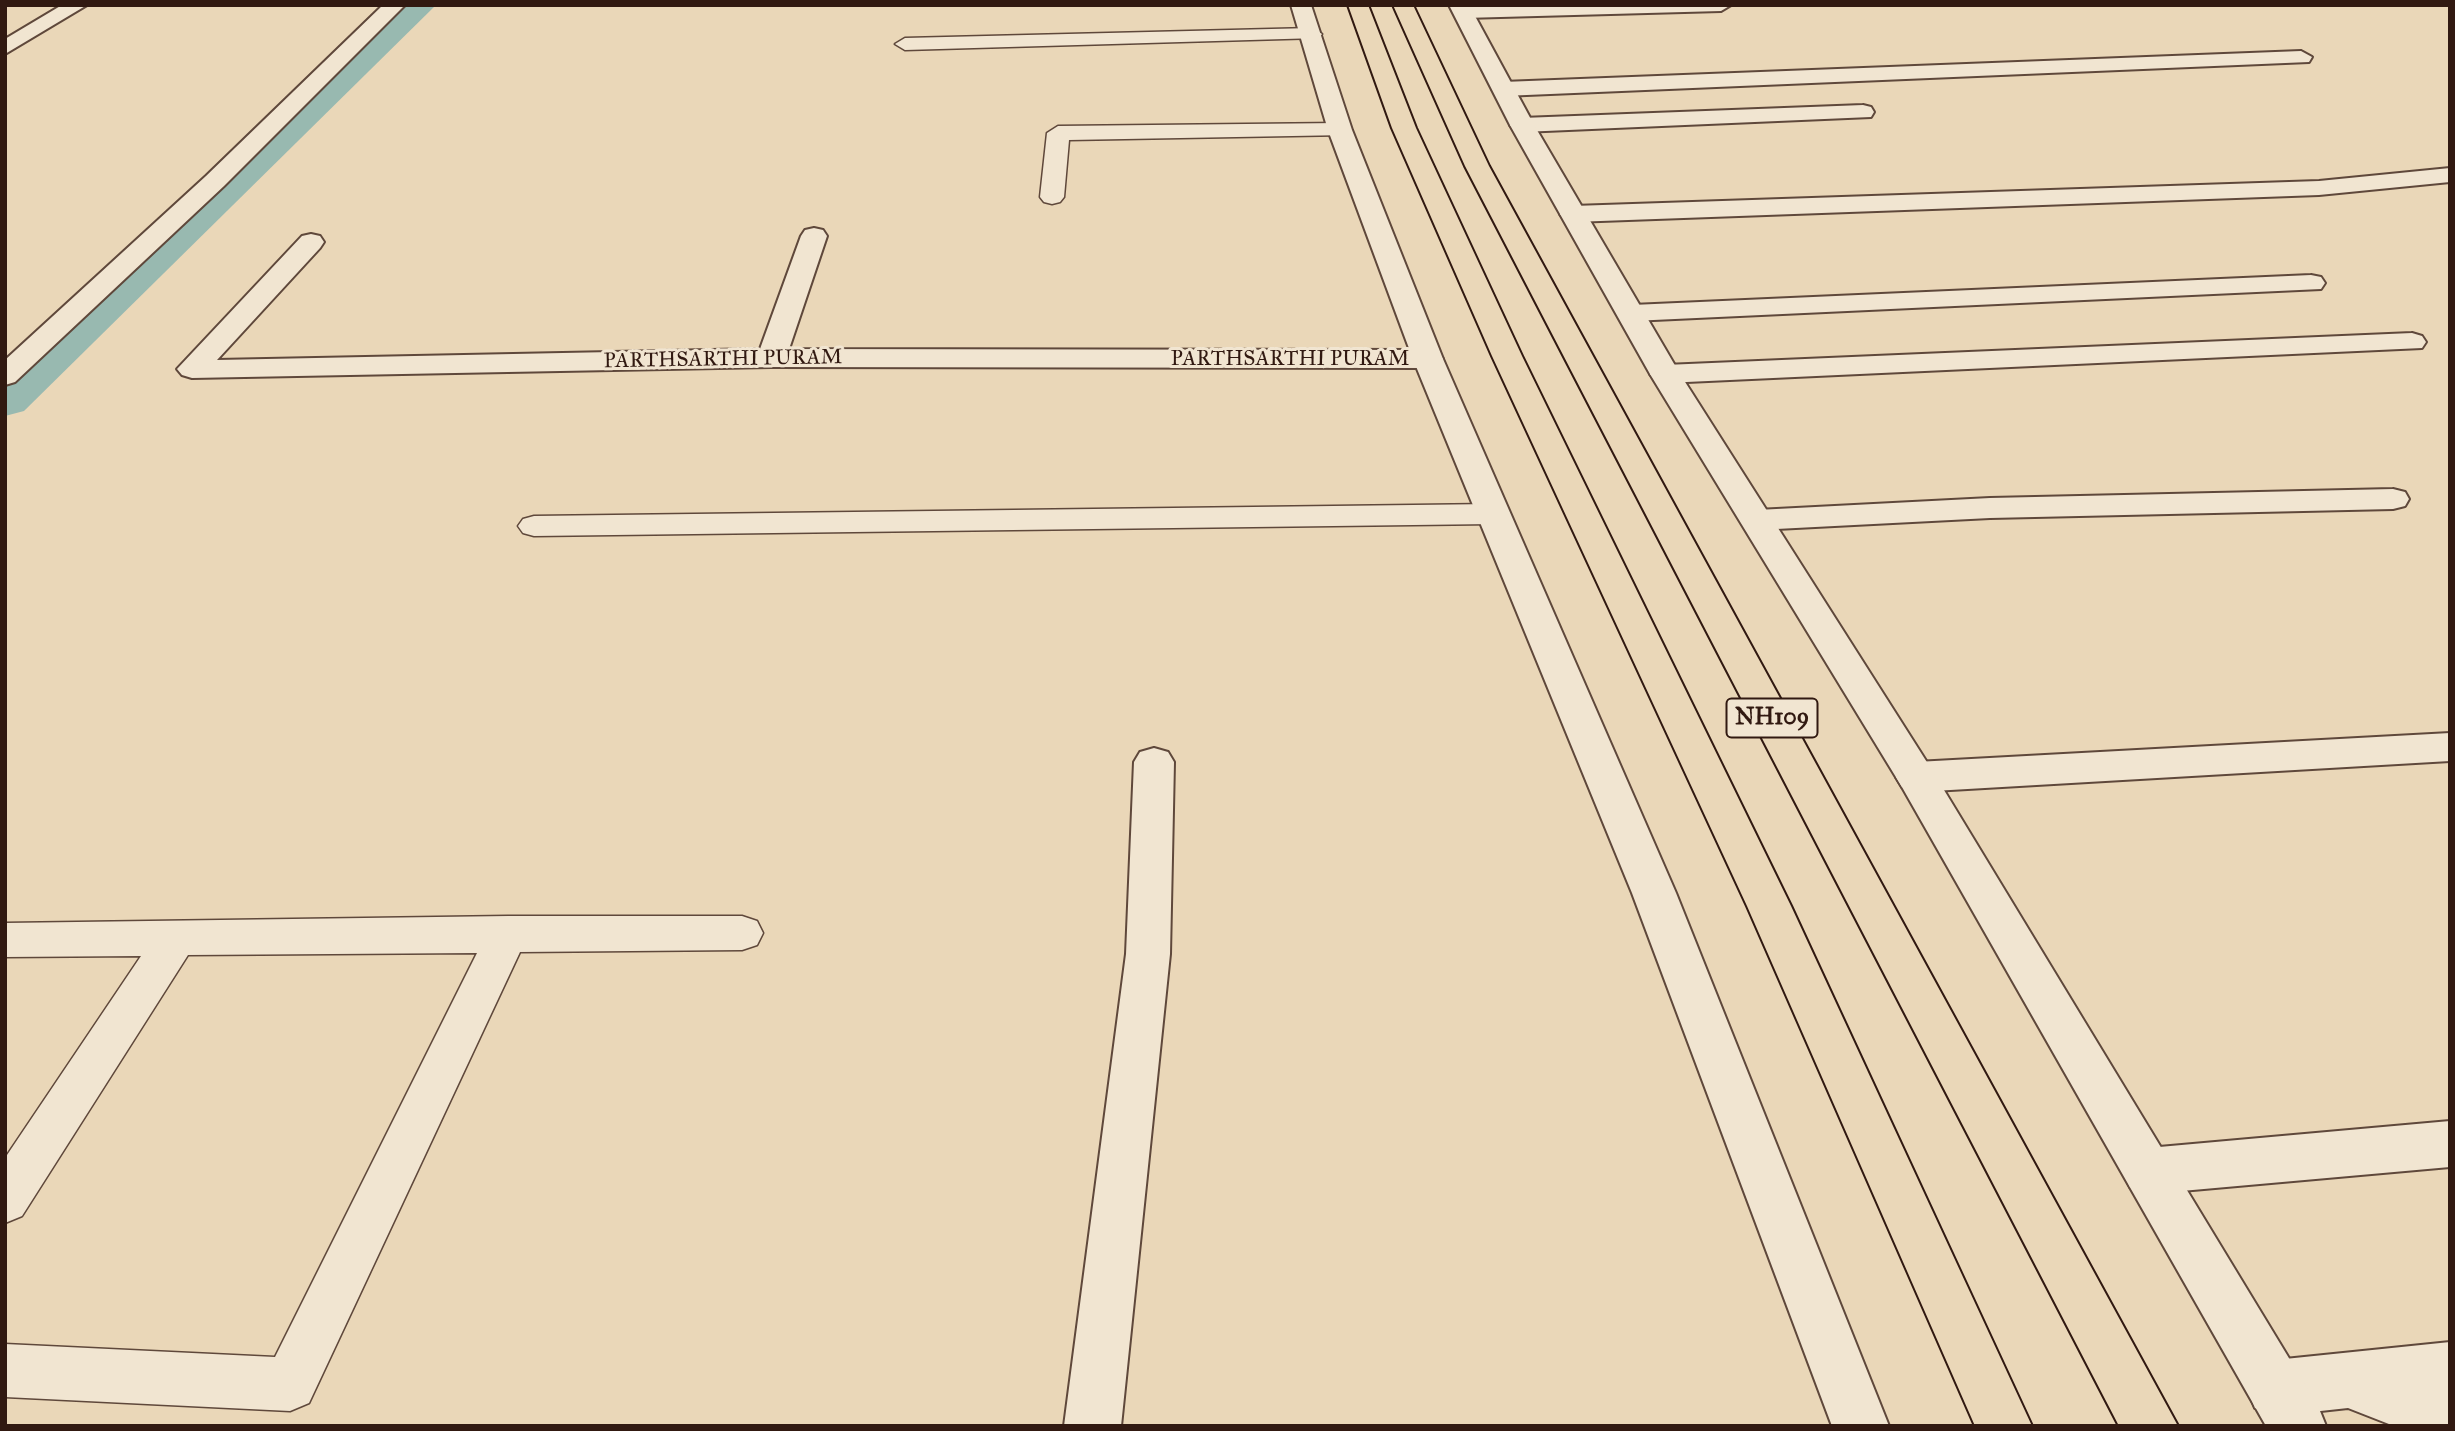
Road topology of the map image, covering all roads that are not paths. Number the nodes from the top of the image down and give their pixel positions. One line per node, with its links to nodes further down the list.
1 (77, 5): 9 (street)
2 (395, 5): 26 (street)
3 (1357, 5): 48 (highway, NH109)
4 (1403, 5): 49 (highway, NH109)
5 (1721, 5): 6 (street)
6 (1462, 9): 11 (street)
7 (1307, 20): 8 (lane); 14 (street)
8 (905, 44)
9 (5, 48)
10 (2301, 58): 11 (street)
11 (1503, 89): 13 (street)
12 (1863, 112): 13 (street)
13 (1521, 125): 17 (street)
14 (1340, 130): 16 (lane); 24 (street)
15 (2450, 175): 17 (street)
16 (1052, 197)
17 (1573, 214): 21 (street)
18 (814, 236): 23 (street)
19 (311, 242): 23 (street, PARTHSARTHI PURAM)
20 (2311, 283): 21 (street)
21 (1632, 313): 25 (street)
22 (2412, 342): 25 (street)
23 (771, 358): 24 (street, PARTHSARTHI PURAM)
24 (1427, 359): 28 (street)
25 (1665, 374): 29 (street)
26 (5, 376)
27 (2393, 499): 29 (street)
28 (1493, 514): 30 (lane); 47 (street)
29 (1757, 520): 33 (street)
30 (534, 526)
31 (2450, 747): 33 (street)
32 (1154, 762): 46 (street)
33 (1916, 777): 39 (street)
34 (508, 933): 35 (lane); 36 (lane); 41 (lane)
35 (741, 933)
36 (176, 938): 37 (lane); 40 (lane)
37 (5, 940)
38 (2450, 1144): 39 (street)
39 (2148, 1171): 44 (street)
40 (5, 1199)
41 (5, 1370)
42 (2450, 1370): 43 (street)
43 (2344, 1380): 44 (street); 45 (street)
44 (2287, 1407)
45 (2450, 1418)
46 (1092, 1426)
47 (1861, 1426)
48 (2004, 1426)
49 (2150, 1426)

